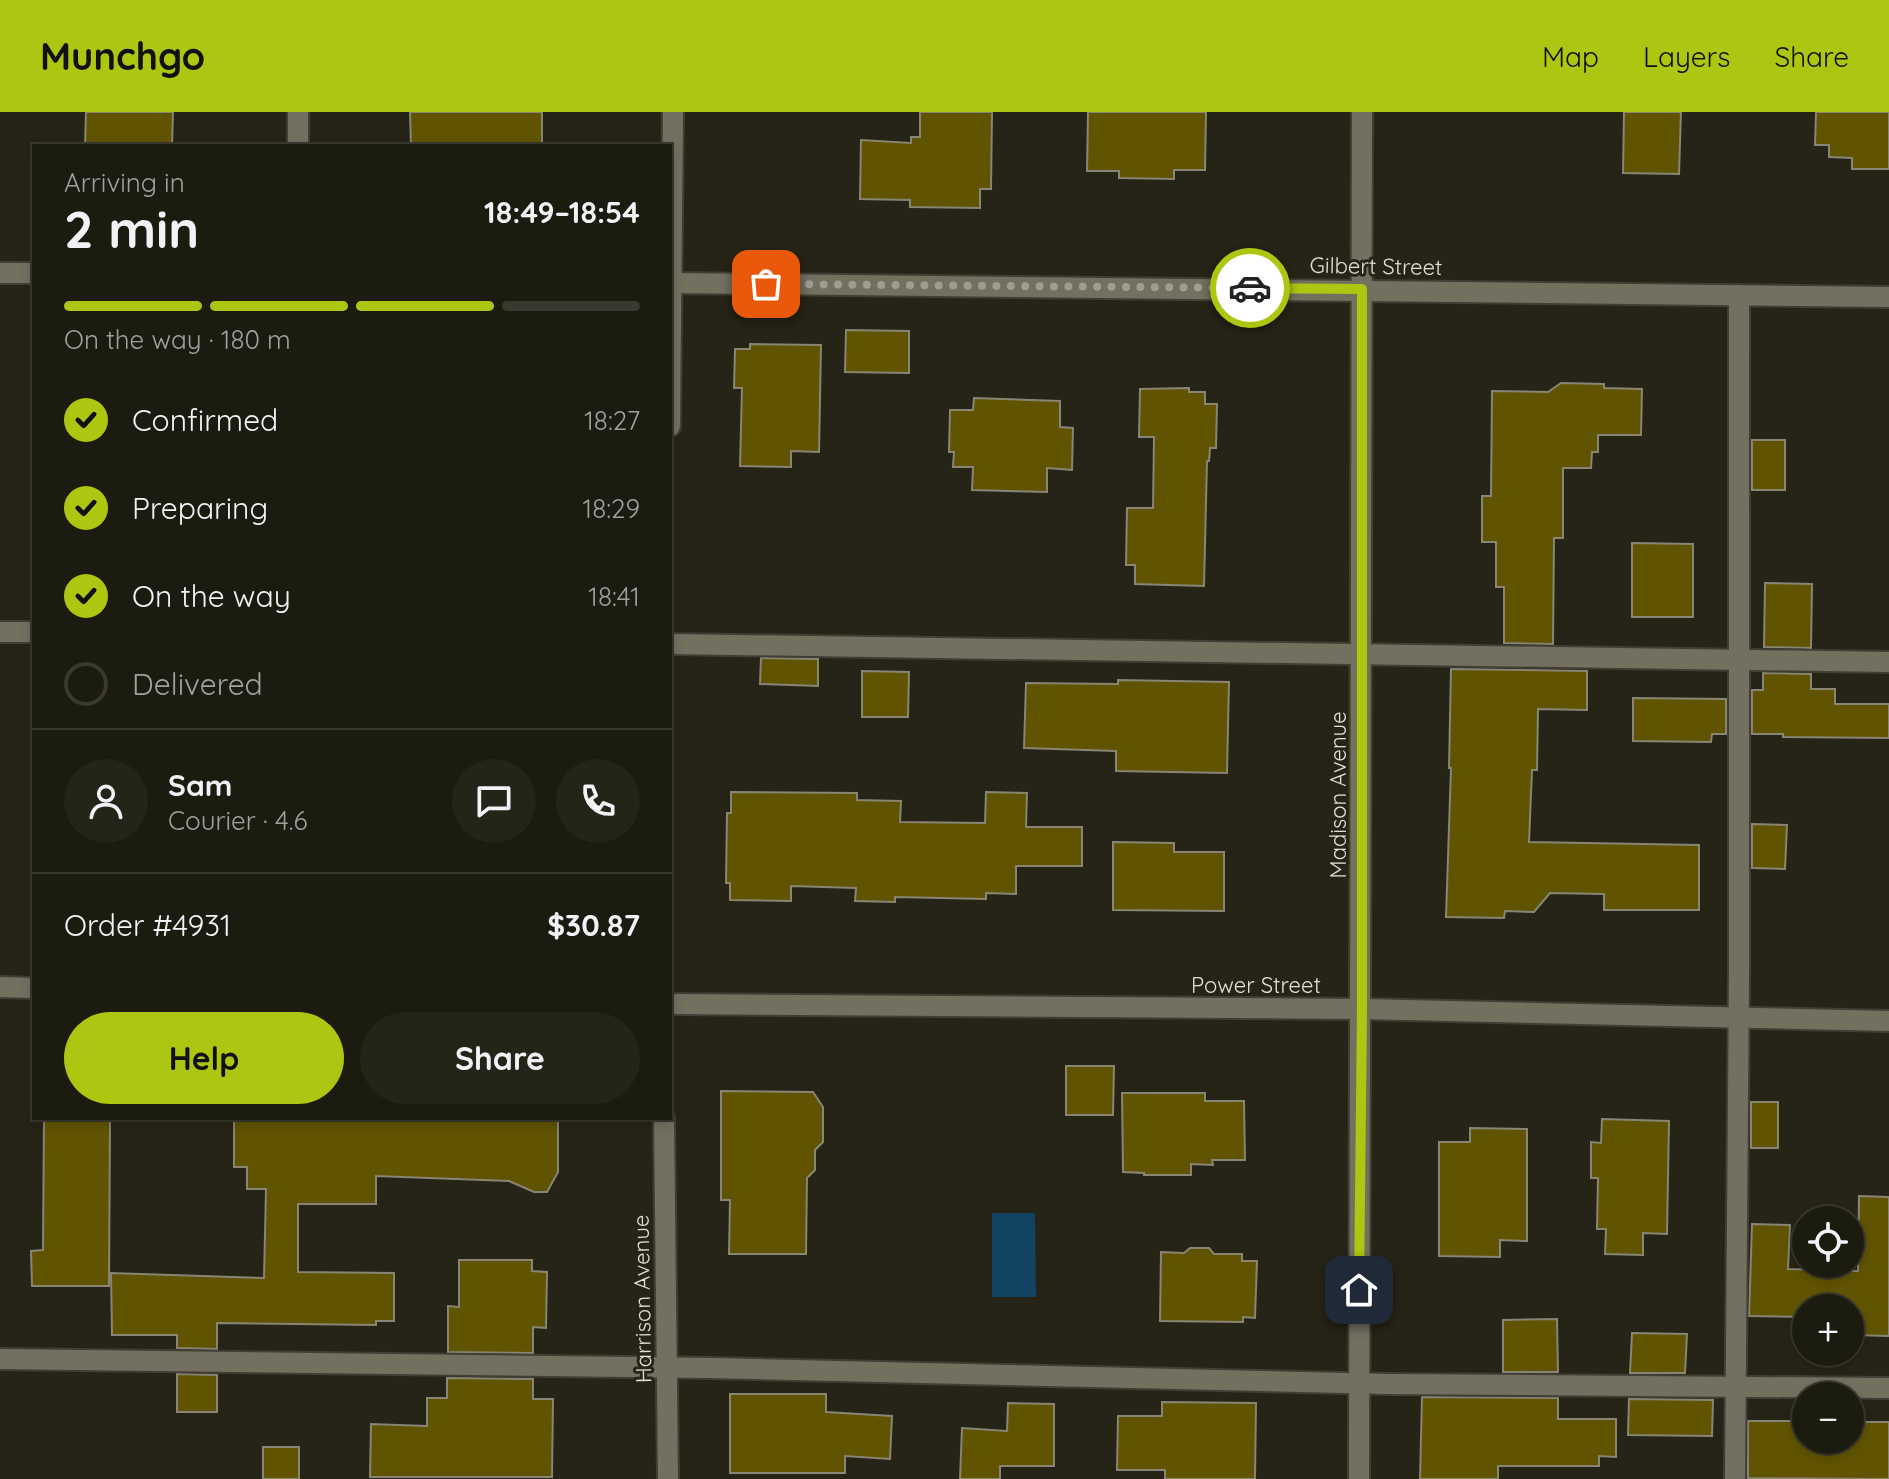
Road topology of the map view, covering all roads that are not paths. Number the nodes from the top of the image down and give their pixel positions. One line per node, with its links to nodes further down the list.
1 (298, 112): 4 (street)
2 (673, 112): 5 (street)
3 (1362, 112): 9 (street, Madison Avenue)
4 (298, 144)
5 (672, 198)
6 (0, 273): 7 (street)
7 (32, 273)
8 (672, 283): 9 (street, Gilbert Street)
9 (1362, 289): 10 (street, Gilbert Street); 15 (street, Madison Avenue)
10 (1739, 295): 11 (street, Gilbert Street); 16 (street)
11 (1889, 297)
12 (0, 632): 13 (street)
13 (32, 632)
14 (672, 644): 15 (street)
15 (1362, 654): 16 (street); 21 (street, Madison Avenue)
16 (1740, 659): 17 (street); 22 (street)
17 (1889, 662)
18 (0, 987): 19 (street)
19 (32, 988)
20 (672, 1004): 21 (street, Power Street)
21 (1362, 1009): 22 (street, Power Street); 27 (street, Madison Avenue)
22 (1739, 1017): 23 (street, Power Street); 28 (street)
23 (1889, 1021)
24 (664, 1120): 26 (street, Harrison Avenue)
25 (0, 1359): 26 (street)
26 (667, 1368): 27 (street); 30 (street, Harrison Avenue)
27 (1358, 1384): 28 (street); 31 (street, Madison Avenue)
28 (1736, 1387): 29 (street); 32 (street)
29 (1889, 1388)
30 (668, 1479)
31 (1359, 1479)
32 (1735, 1479)

